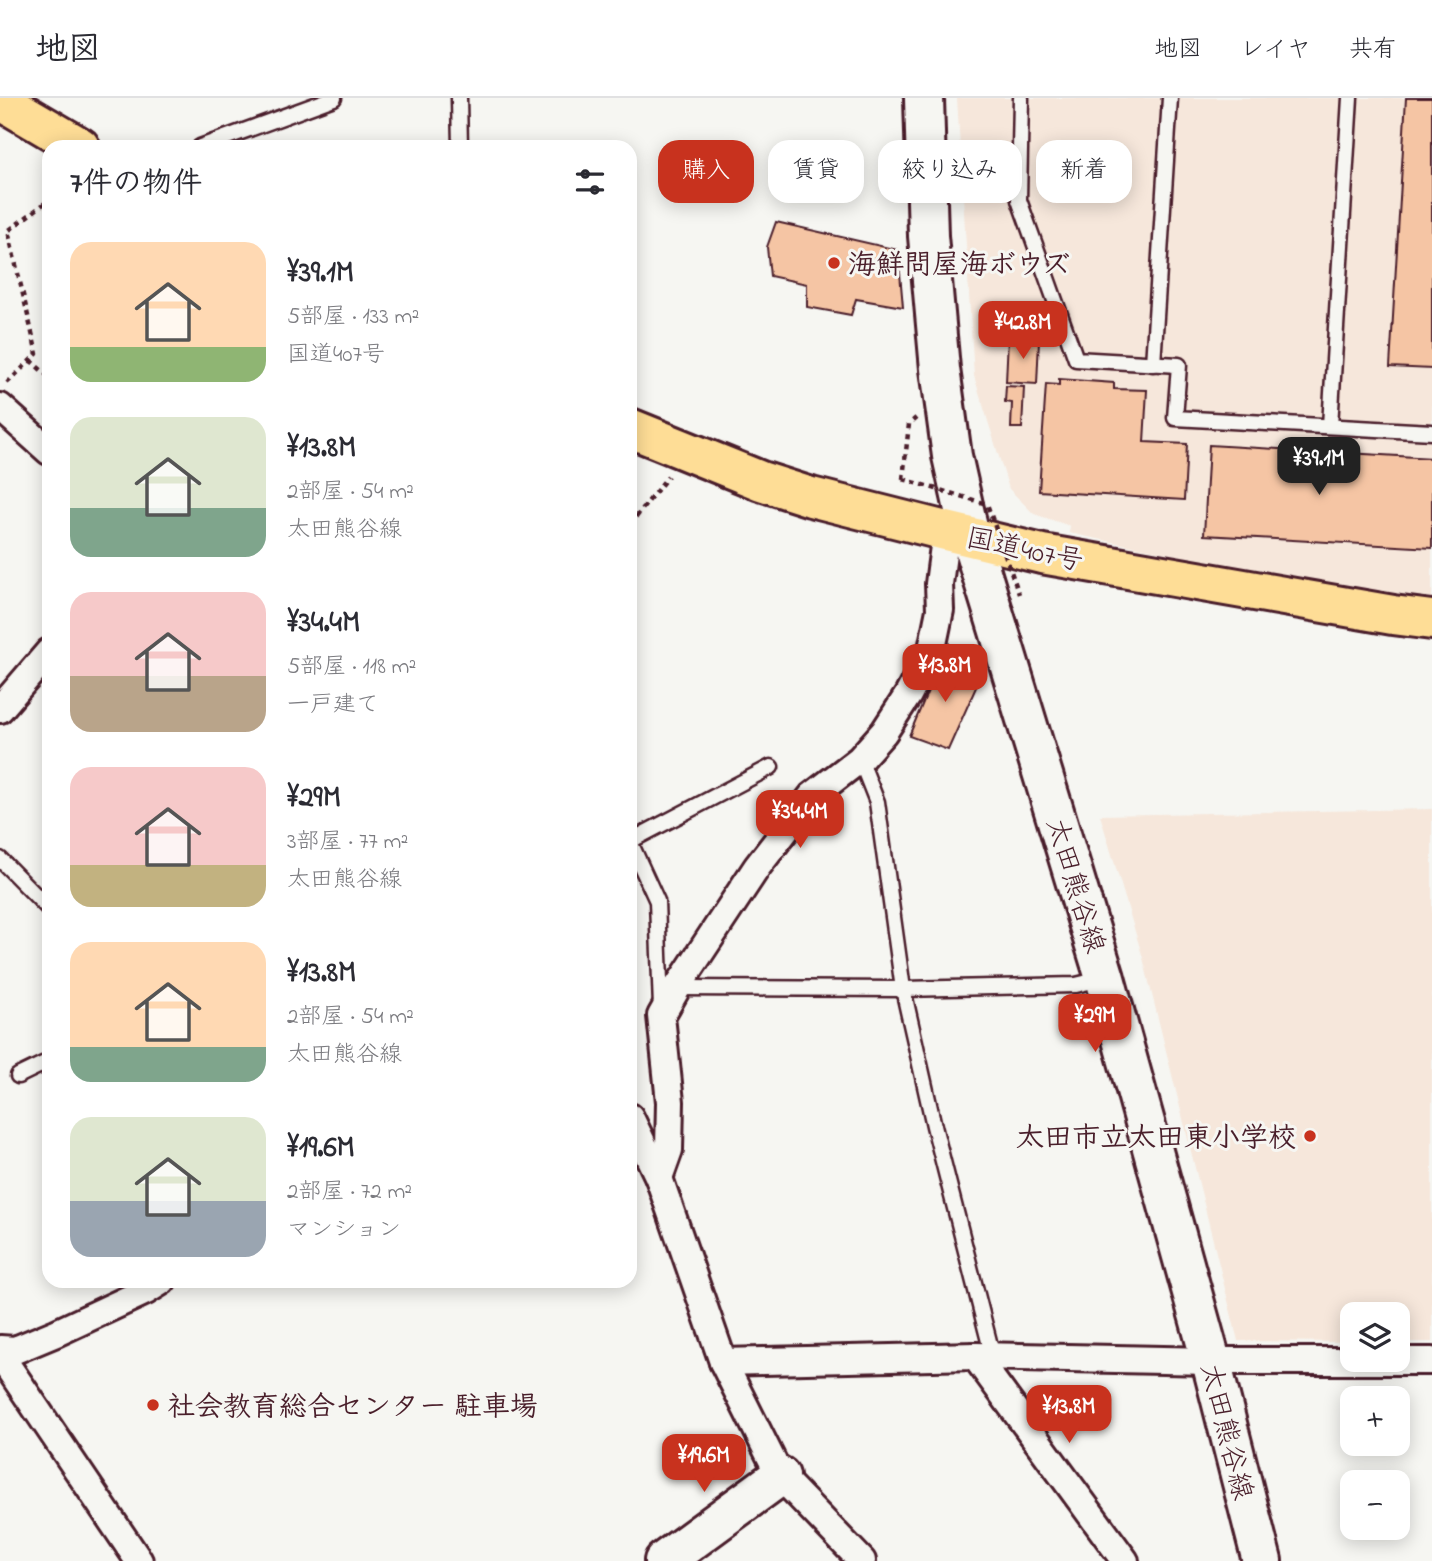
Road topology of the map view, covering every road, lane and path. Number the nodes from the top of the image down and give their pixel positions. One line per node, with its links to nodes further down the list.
1 (334, 98): 9 (lane)
2 (459, 98): 10 (lane)
3 (924, 98): 24 (main road, 太田熊谷線)
4 (1021, 98): 13 (lane)
5 (1170, 98): 13 (lane)
6 (1350, 98): 18 (lane)
7 (0, 100): 8 (highway)
8 (67, 140)
9 (219, 140)
10 (460, 140)
11 (42, 205): 12 (path)
12 (30, 360): 14 (path); 15 (path)
13 (1153, 364): 18 (lane)
14 (42, 371)
15 (0, 389)
16 (0, 407): 21 (street)
17 (909, 424): 25 (path, bridge)
18 (1330, 426): 19 (lane)
19 (1432, 432)
20 (637, 436): 22 (highway, 国道407号)
21 (42, 446)
22 (688, 452): 23 (path); 24 (highway, 国道407号)
23 (637, 516)
24 (958, 533): 26 (highway, 国道407号); 29 (street); 35 (main road, 太田熊谷線)
25 (1019, 594)
26 (1432, 620)
27 (42, 660): 28 (street)
28 (0, 709)
29 (860, 760): 36 (street); 37 (lane)
30 (771, 767): 31 (lane)
31 (637, 837)
32 (637, 857): 38 (lane)
33 (0, 859): 34 (lane)
34 (42, 902)
35 (1105, 978): 37 (lane); 47 (main road, 太田熊谷線)
36 (677, 988): 37 (lane); 38 (street)
37 (903, 989): 46 (lane)
38 (661, 1016): 42 (street)
39 (42, 1064): 40 (lane)
40 (18, 1076)
41 (637, 1132): 42 (street)
42 (659, 1178): 48 (street)
43 (151, 1288): 44 (street)
44 (0, 1349)
45 (0, 1355): 51 (street)
46 (984, 1357): 47 (street); 48 (street); 54 (street)
47 (1211, 1361): 49 (street); 55 (main road, 太田熊谷線)
48 (723, 1362): 50 (street)
49 (1432, 1362)
50 (780, 1476): 52 (main road); 53 (street)
51 (139, 1561)
52 (664, 1561)
53 (862, 1561)
54 (1125, 1561)
55 (1262, 1561)

